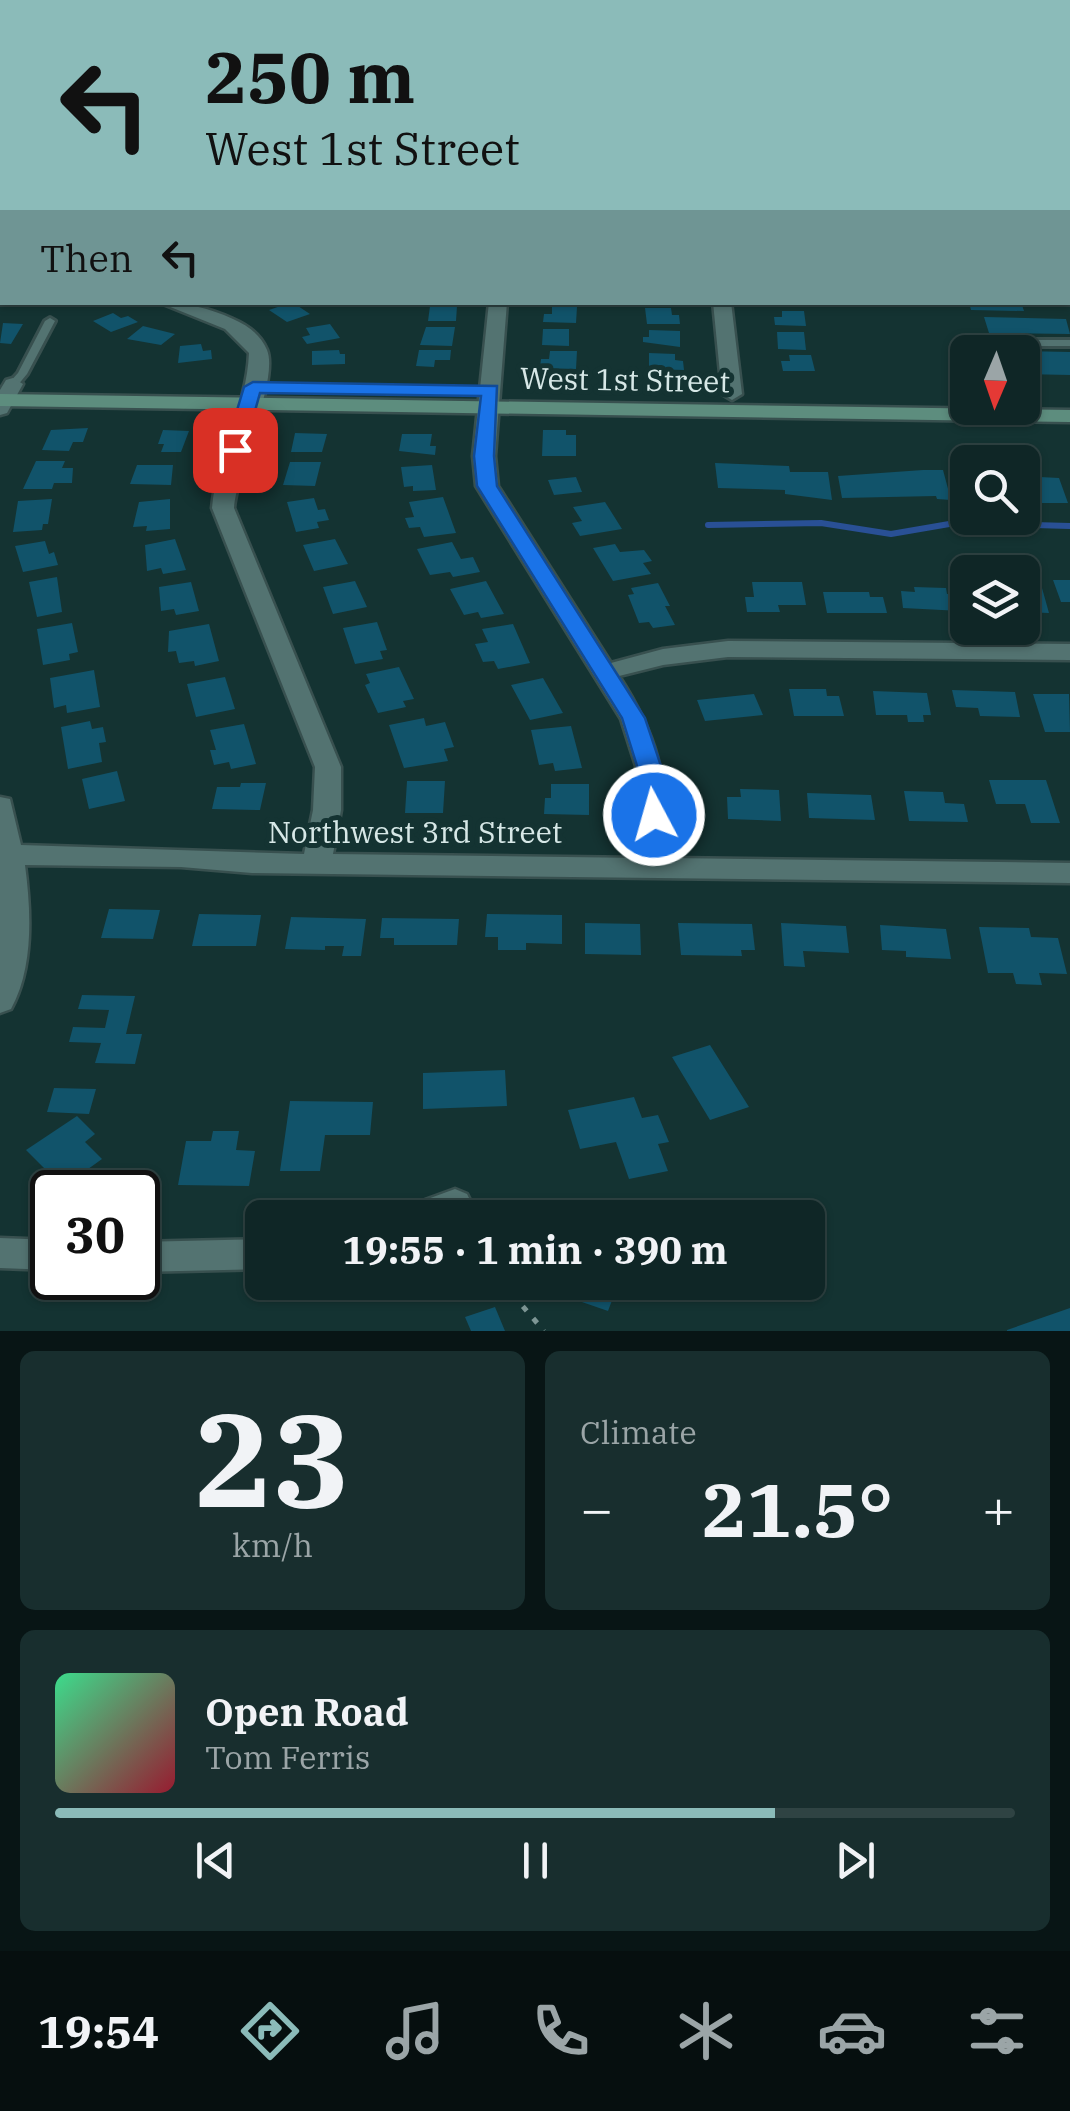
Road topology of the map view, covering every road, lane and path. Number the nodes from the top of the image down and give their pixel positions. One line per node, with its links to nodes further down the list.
1 (176, 305): 9 (street)
2 (722, 305): 7 (street)
3 (498, 312): 11 (street)
4 (50, 321): 8 (lane)
5 (1040, 343): 6 (lane)
6 (1070, 343)
7 (732, 394): 10 (main road, West 1st Street); 11 (main road, West 1st Street)
8 (4, 395): 9 (main road, West 1st Street)
9 (251, 395): 11 (main road, West 1st Street); 19 (street)
10 (950, 397)
11 (489, 398): 14 (main road, West 1st Street); 16 (street)
12 (1040, 398): 13 (main road)
13 (1070, 398)
14 (1070, 416)
15 (1070, 652): 16 (street)
16 (605, 672): 20 (street)
17 (0, 806): 18 (street)
18 (5, 855): 19 (street, Northwest 3rd Street); 22 (street)
19 (318, 862): 20 (street, Northwest 3rd Street)
20 (656, 866): 21 (street, Northwest 3rd Street)
21 (1070, 873)
22 (0, 1001)
23 (0, 1253): 24 (street)
24 (30, 1254)
25 (245, 1254): 26 (street)
26 (160, 1256)
27 (517, 1300): 28 (path)
28 (544, 1331)

